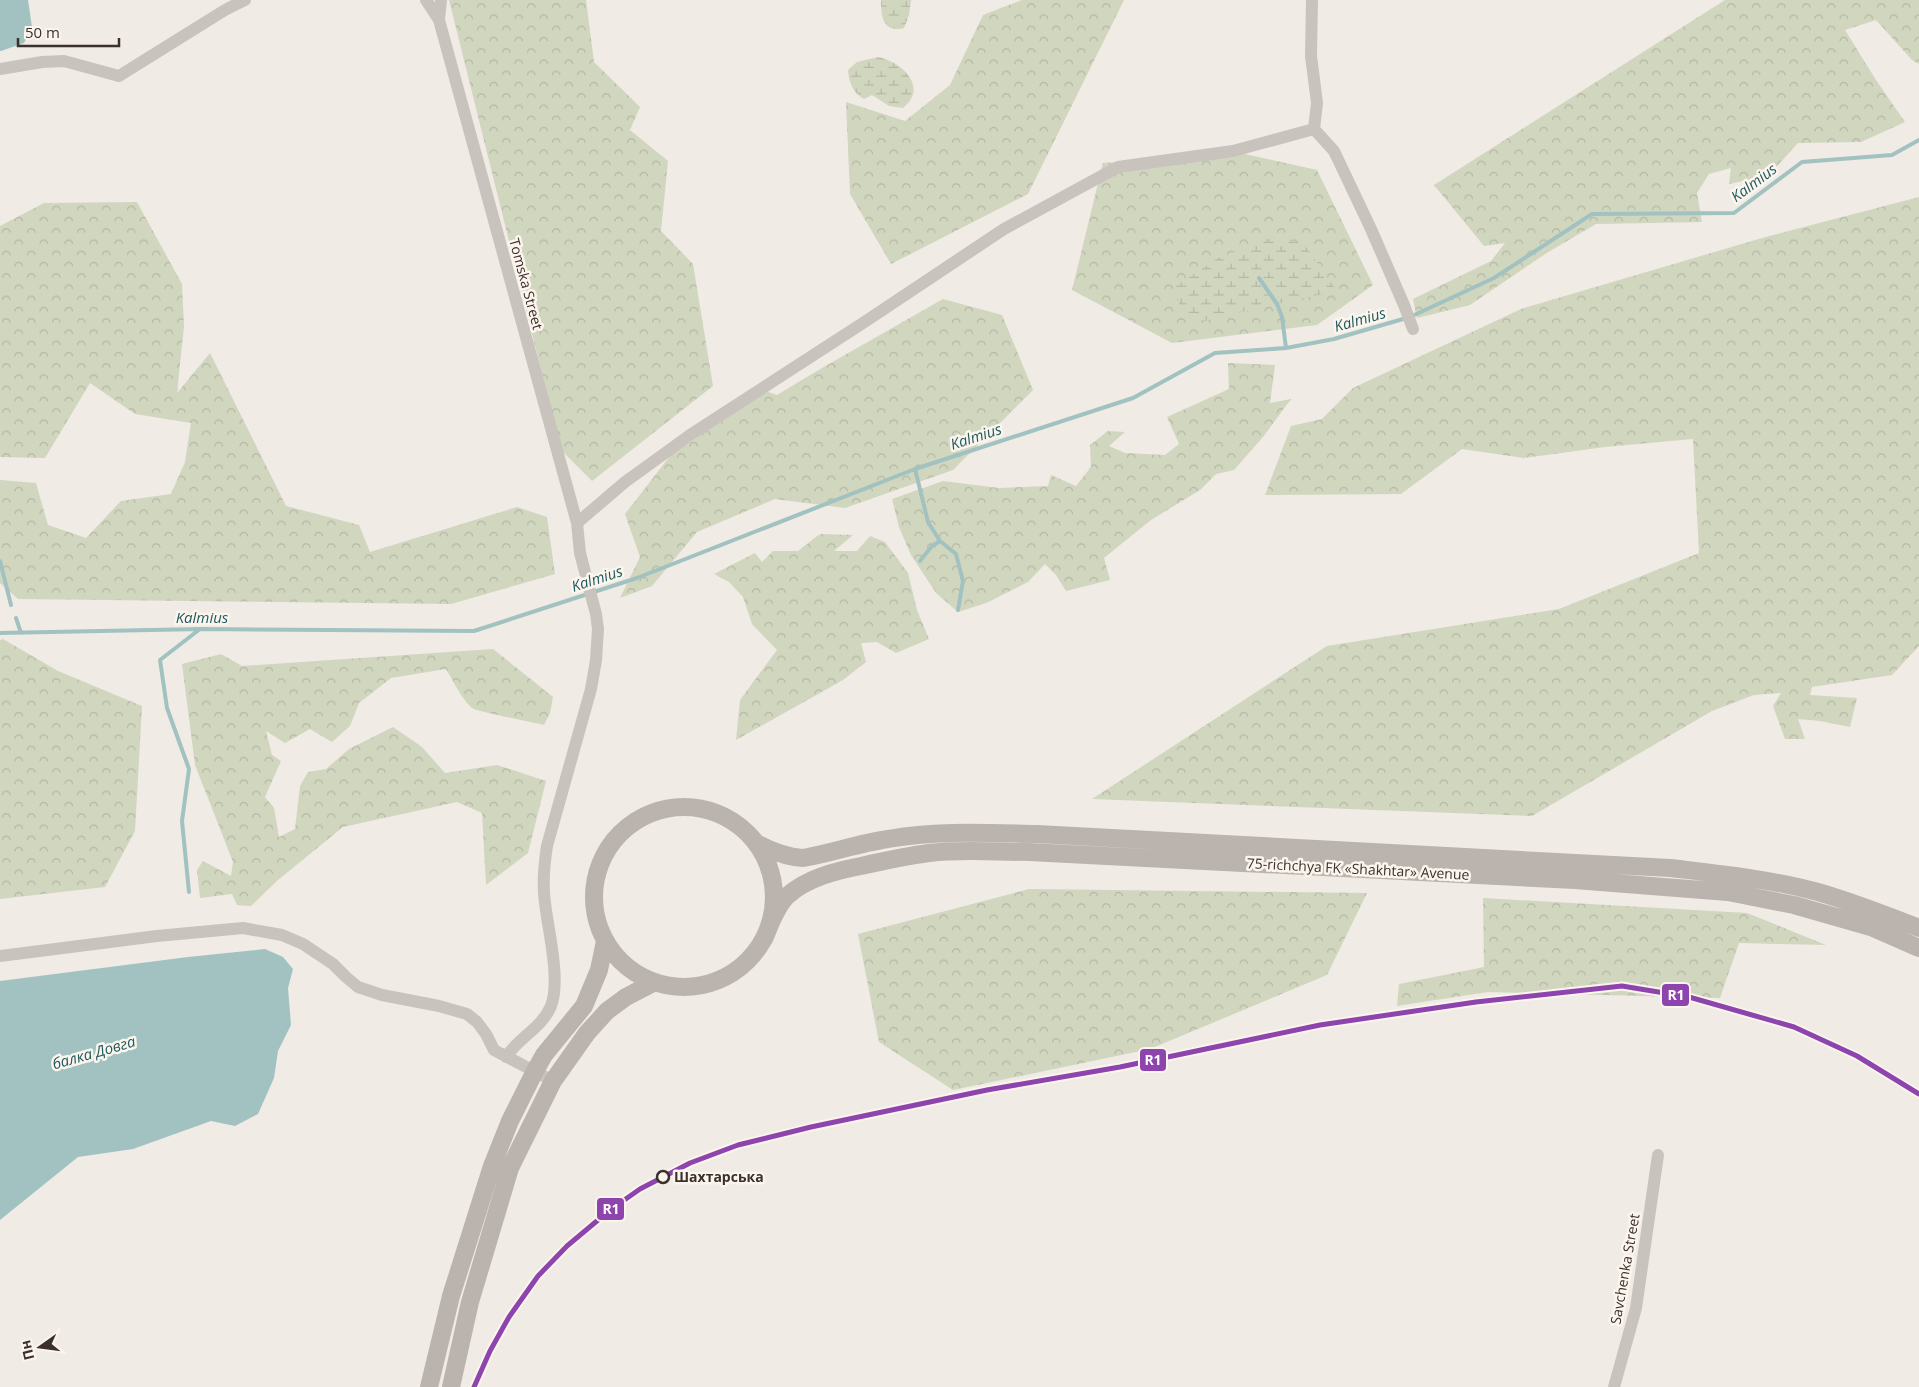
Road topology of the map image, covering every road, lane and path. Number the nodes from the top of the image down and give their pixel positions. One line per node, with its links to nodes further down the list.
1 (245, 0): 5 (street)
2 (426, 0): 6 (street, Tomska Street)
3 (441, 0): 6 (street)
4 (1312, 0): 8 (street)
5 (223, 5): 7 (street)
6 (439, 20): 10 (street, Tomska Street)
7 (0, 70)
8 (1314, 129): 9 (street); 10 (street)
9 (1413, 329)
10 (577, 523): 18 (street, Tomska Street)
11 (758, 844): 12 (main road, 75-richchya FK «Shakhtar» Avenue); 13 (main road); 14 (main road)
12 (1919, 928)
13 (764, 939): 15 (main road, 75-richchya FK «Shakhtar» Avenue); 17 (main road)
14 (605, 941): 17 (main road); 19 (main road)
15 (1919, 948)
16 (0, 956): 18 (street)
17 (655, 982): 20 (main road)
18 (506, 1057): 19 (street)
19 (535, 1071): 20 (street); 22 (main road)
20 (553, 1081): 23 (main road)
21 (1658, 1154): 24 (street, Savchenka Street)
22 (430, 1387)
23 (451, 1387)
24 (1614, 1387)

